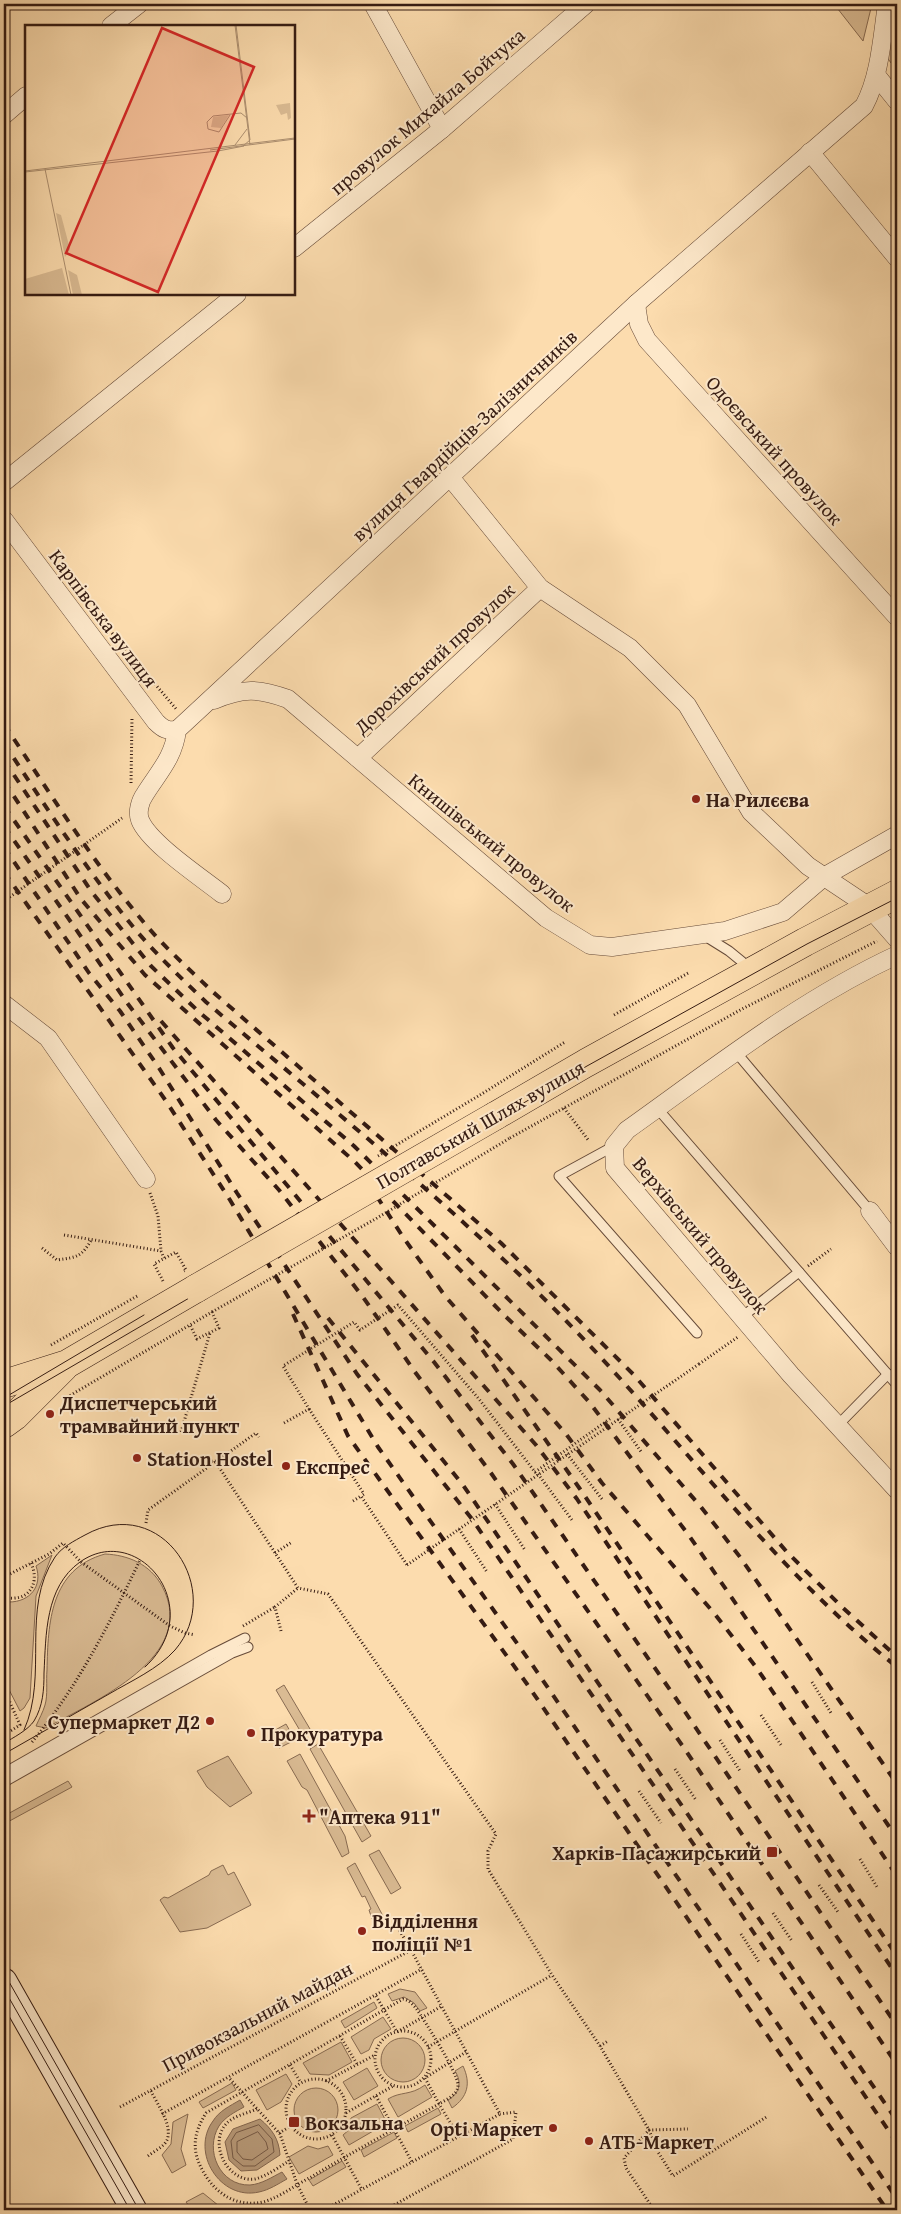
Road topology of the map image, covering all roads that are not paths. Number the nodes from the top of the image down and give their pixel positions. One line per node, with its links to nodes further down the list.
1 (139, 4): 5 (street)
2 (373, 4): 10 (street)
3 (586, 4): 10 (street, провулок Михайла Бойчука)
4 (887, 4): 6 (street, вулиця Гвардійців-Залізничників)
5 (112, 25)
6 (876, 75): 8 (street); 11 (street, вулиця Гвардійців-Залізничників)
7 (25, 97): 9 (street)
8 (897, 101)
9 (4, 115)
10 (442, 129): 12 (street, провулок Михайла Бойчука)
11 (810, 152): 13 (street); 15 (street, вулиця Гвардійців-Залізничників)
12 (295, 247)
13 (897, 258)
14 (236, 295): 17 (street)
15 (636, 304): 16 (street, вулиця Гвардійців-Залізничників); 20 (street, Одоєвський провулок)
16 (450, 477): 19 (street); 21 (street, вулиця Гвардійців-Залізничників)
17 (4, 482)
18 (4, 520): 22 (street, Карпівська вулиця)
19 (540, 588): 23 (street, Дорохівський провулок); 25 (street)
20 (897, 616)
21 (206, 702): 22 (street, вулиця Гвардійців-Залізничників); 23 (street, Книшівський провулок)
22 (177, 730): 26 (street)
23 (358, 758): 29 (street, Книшівський провулок)
24 (897, 835): 25 (street, Книшівський провулок)
25 (825, 876): 28 (street); 29 (street, Книшівський провулок)
26 (222, 894)
27 (897, 894): 28 (main road, Полтавський Шлях вулиця)
28 (871, 909): 30 (street); 32 (main road, Полтавський Шлях вулиця)
29 (702, 934): 32 (lane)
30 (895, 936)
31 (897, 955): 34 (street, Верхівський провулок)
32 (754, 971): 43 (main road, Полтавський Шлях вулиця, bridge)
33 (4, 1004): 37 (street)
34 (735, 1051): 35 (street, Верхівський провулок); 38 (lane)
35 (657, 1108): 36 (street, Верхівський провулок); 40 (lane)
36 (614, 1146): 41 (street, Верхівський провулок); 42 (lane)
37 (146, 1179)
38 (870, 1211): 39 (street)
39 (897, 1247)
40 (799, 1272): 41 (lane); 44 (lane)
41 (747, 1322): 48 (street, Верхівський провулок)
42 (697, 1333)
43 (56, 1356): 45 (main road, Полтавський Шлях вулиця); 47 (main road, Полтавський Шлях вулиця)
44 (888, 1374): 46 (lane); 48 (lane)
45 (4, 1384)
46 (897, 1384)
47 (4, 1424)
48 (838, 1425): 49 (street, Верхівський провулок)
49 (897, 1490)
50 (4, 1773): 51 (lane)
51 (4, 1782)
52 (4, 1981): 53 (main road)
53 (134, 2210)

